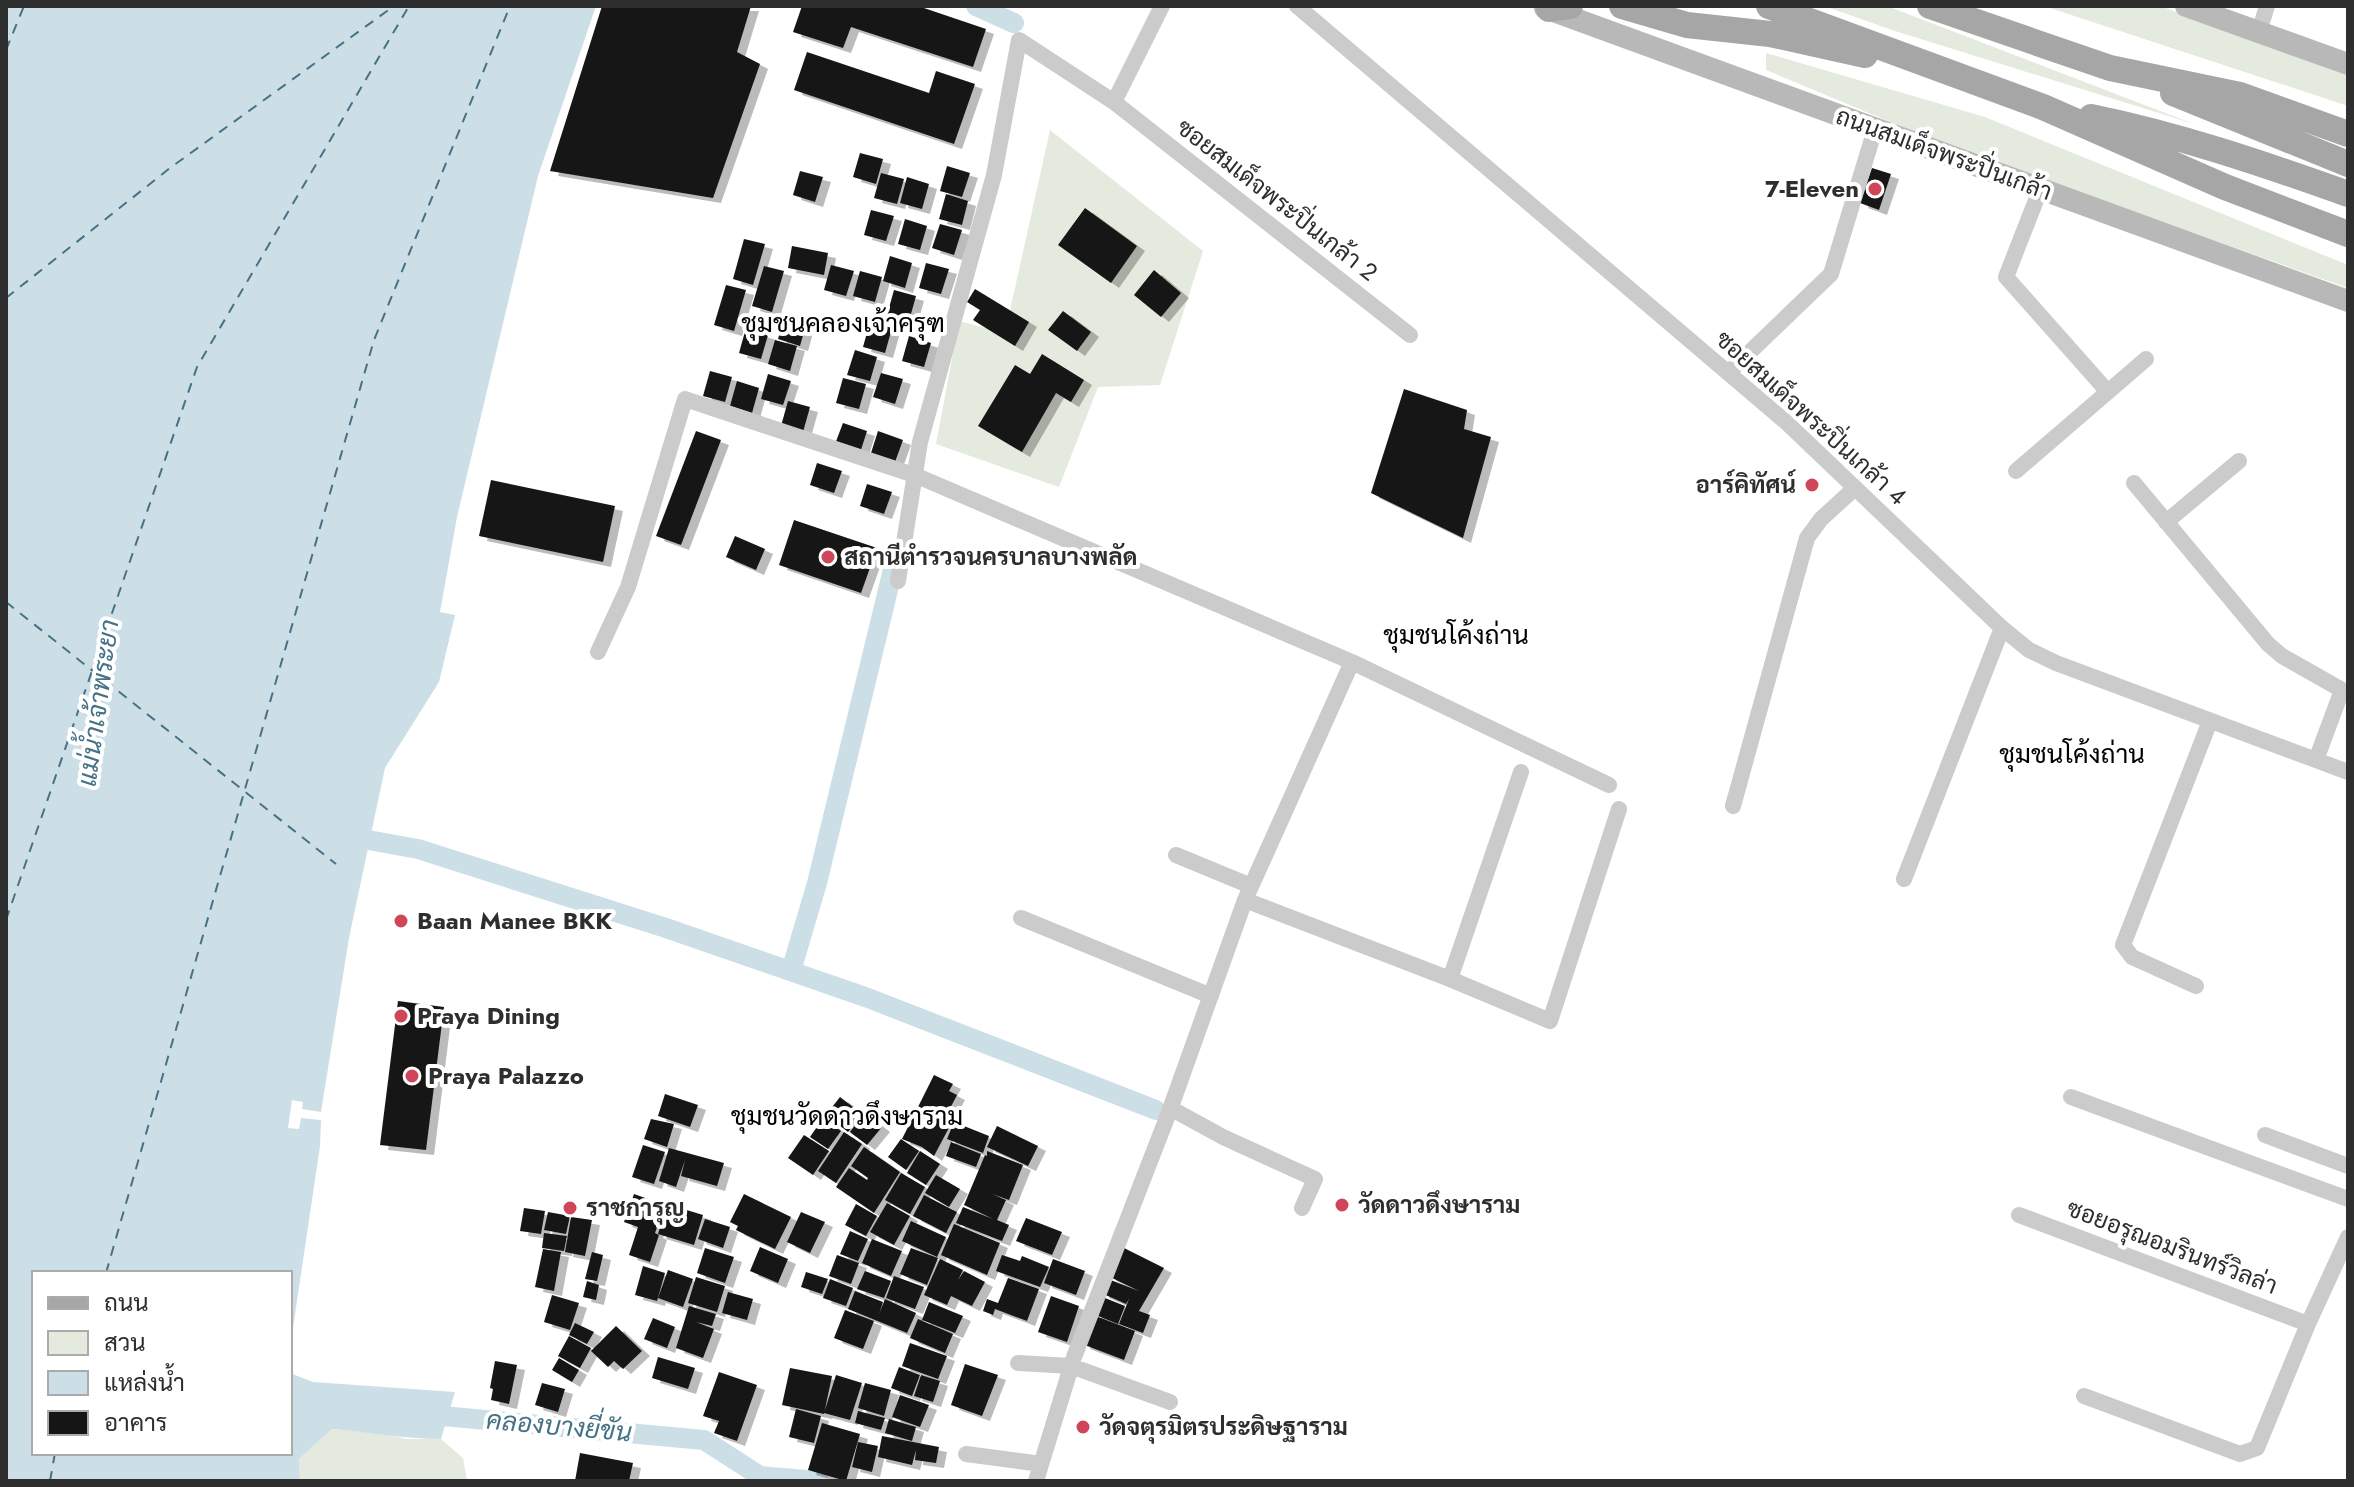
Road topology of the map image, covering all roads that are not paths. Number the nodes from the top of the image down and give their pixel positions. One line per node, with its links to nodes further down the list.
1 (1162, 6): 13 (street)
2 (1297, 6): 24 (street, ซอยสมเด็จพระปิ่นเกล้า 4)
3 (1622, 6): 12 (main road)
4 (1769, 6): 12 (main road)
5 (1930, 6): 11 (main road)
6 (2186, 6): 9 (main road)
7 (2267, 6): 9 (street)
8 (1553, 7): 15 (main road, ถนนสมเด็จพระปิ่นเกล้า)
9 (2259, 32): 10 (main road)
10 (2348, 64)
11 (2110, 68): 16 (main road); 17 (main road)
12 (1938, 70): 14 (main road)
13 (1114, 102): 22 (street, ซอยสมเด็จพระปิ่นเกล้า 2); 28 (street, ซอยสมเด็จพระปิ่นเกล้า 2)
14 (2043, 107): 19 (main road); 20 (main road)
15 (1875, 129): 18 (main road, ถนนสมเด็จพระปิ่นเกล้า); 24 (street)
16 (2348, 134)
17 (2348, 164)
18 (2040, 190): 21 (main road, ถนนสมเด็จพระปิ่นเกล้า); 25 (street)
19 (2348, 194)
20 (2348, 234)
21 (2348, 301)
22 (1410, 335)
23 (2146, 359): 25 (street)
24 (1728, 373): 30 (street, ซอยสมเด็จพระปิ่นเกล้า 4)
25 (2108, 392): 27 (street)
26 (2239, 461): 31 (street)
27 (2016, 471)
28 (917, 476): 32 (street, ซอยสมเด็จพระปิ่นเกล้า 2); 34 (street); 35 (street)
29 (2134, 483): 31 (street)
30 (1855, 488): 33 (street, ซอยสมเด็จพระปิ่นเกล้า 4); 41 (street)
31 (2166, 522): 37 (street)
32 (898, 581)
33 (2002, 628): 36 (street, ซอยสมเด็จพระปิ่นเกล้า 4); 44 (street)
34 (598, 652)
35 (1352, 662): 40 (street); 45 (street)
36 (2210, 721): 37 (street, ซอยสมเด็จพระปิ่นเกล้า 4); 48 (street)
37 (2316, 760): 39 (street, ซอยสมเด็จพระปิ่นเกล้า 4)
38 (1521, 772): 47 (street)
39 (2348, 772)
40 (1609, 785)
41 (1733, 806)
42 (1619, 809): 47 (street)
43 (1176, 855): 45 (street)
44 (1904, 879)
45 (1248, 893): 47 (street); 49 (street)
46 (1021, 918): 49 (street)
47 (1450, 979)
48 (2196, 986)
49 (1211, 996): 51 (street)
50 (2071, 1097): 54 (street)
51 (1170, 1108): 55 (street); 60 (street)
52 (2265, 1135): 53 (street)
53 (2348, 1166)
54 (2348, 1199)
55 (1302, 1208)
56 (2019, 1215): 58 (street, ซอยอรุณอมรินทร์วิลล่า)
57 (2348, 1237): 58 (street)
58 (2308, 1324): 61 (street)
59 (1018, 1363): 60 (street)
60 (1071, 1366): 62 (street); 64 (street)
61 (2084, 1396)
62 (1170, 1402)
63 (966, 1454): 64 (street)
64 (1041, 1464): 65 (street)
65 (1036, 1481)

